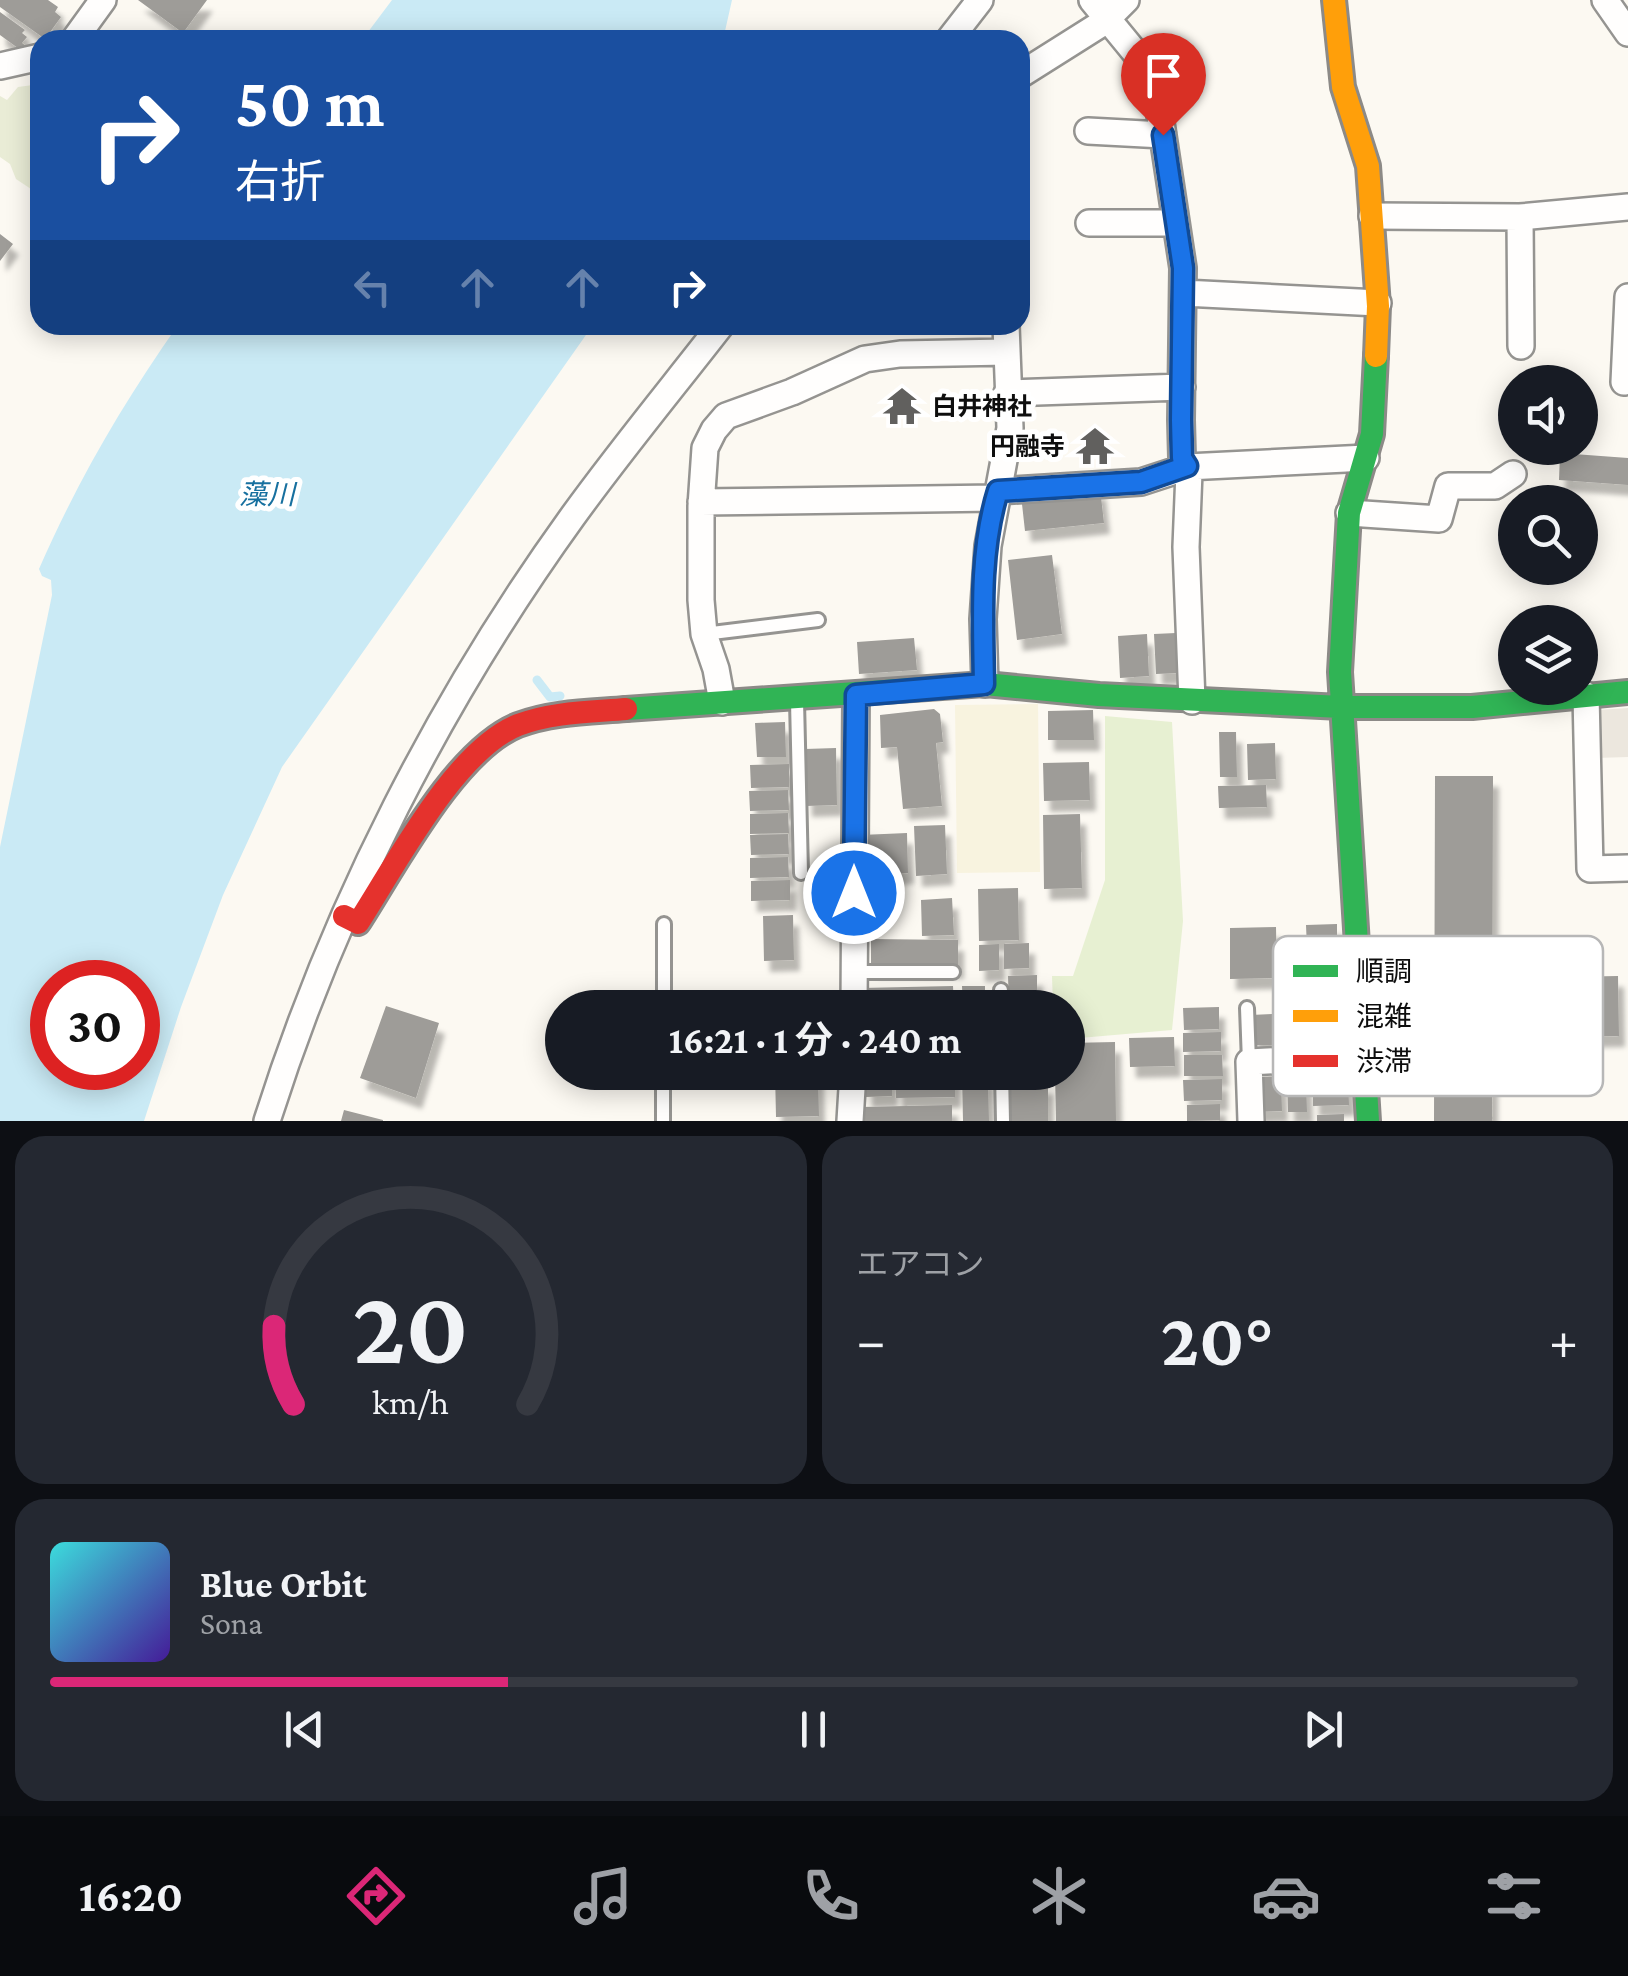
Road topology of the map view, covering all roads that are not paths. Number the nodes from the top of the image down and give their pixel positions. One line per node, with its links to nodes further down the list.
1 (103, 0): 7 (street)
2 (980, 0): 8 (street)
3 (1126, 0): 6 (street)
4 (1334, 0): 16 (street)
5 (1605, 0): 9 (street)
6 (1099, 10): 12 (street); 14 (street)
7 (81, 30)
8 (956, 30)
9 (1628, 33)
10 (30, 59): 11 (street)
11 (0, 66)
12 (1030, 67)
13 (1088, 130): 14 (street)
14 (1163, 135): 19 (street)
15 (1628, 207): 17 (street)
16 (1372, 216): 17 (street); 22 (street)
17 (1520, 217): 25 (street)
18 (1089, 223): 19 (street)
19 (1174, 223): 20 (street)
20 (1184, 293): 22 (street); 28 (street)
21 (1628, 297): 27 (street)
22 (1378, 303): 30 (street)
23 (714, 335): 50 (street)
24 (1006, 335): 26 (street)
25 (1521, 346)
26 (1006, 352): 29 (street); 34 (street)
27 (1624, 382)
28 (1182, 387): 29 (street); 31 (street)
29 (1006, 393): 33 (street)
30 (1366, 458): 31 (street); 35 (street)
31 (1187, 466): 33 (street); 43 (street)
32 (1514, 474): 35 (street)
33 (997, 494): 34 (street); 38 (street)
34 (701, 502): 37 (street)
35 (1350, 513): 47 (street)
36 (818, 620): 37 (lane)
37 (704, 634): 44 (street)
38 (984, 684): 41 (street); 43 (street)
39 (1628, 692): 40 (street)
40 (1598, 694)
41 (856, 695): 42 (street); 53 (street)
42 (797, 698): 44 (street); 49 (lane)
43 (1192, 701): 47 (street)
44 (722, 702): 50 (street)
45 (1498, 704): 47 (street)
46 (1586, 705): 48 (street)
47 (1341, 707): 52 (street)
48 (1628, 868)
49 (801, 873)
50 (344, 916): 64 (street)
51 (664, 924): 55 (lane)
52 (1356, 936)
53 (854, 972): 54 (lane); 56 (street)
54 (953, 972)
55 (664, 990)
56 (854, 990)
57 (1248, 1008): 59 (lane)
58 (1273, 1061): 59 (street)
59 (1249, 1062): 68 (street)
60 (663, 1090): 65 (lane)
61 (851, 1090): 66 (street)
62 (1002, 1090): 67 (lane)
63 (1366, 1096): 69 (street)
64 (267, 1121)
65 (663, 1121)
66 (850, 1121)
67 (1003, 1121)
68 (1251, 1121)
69 (1368, 1121)

